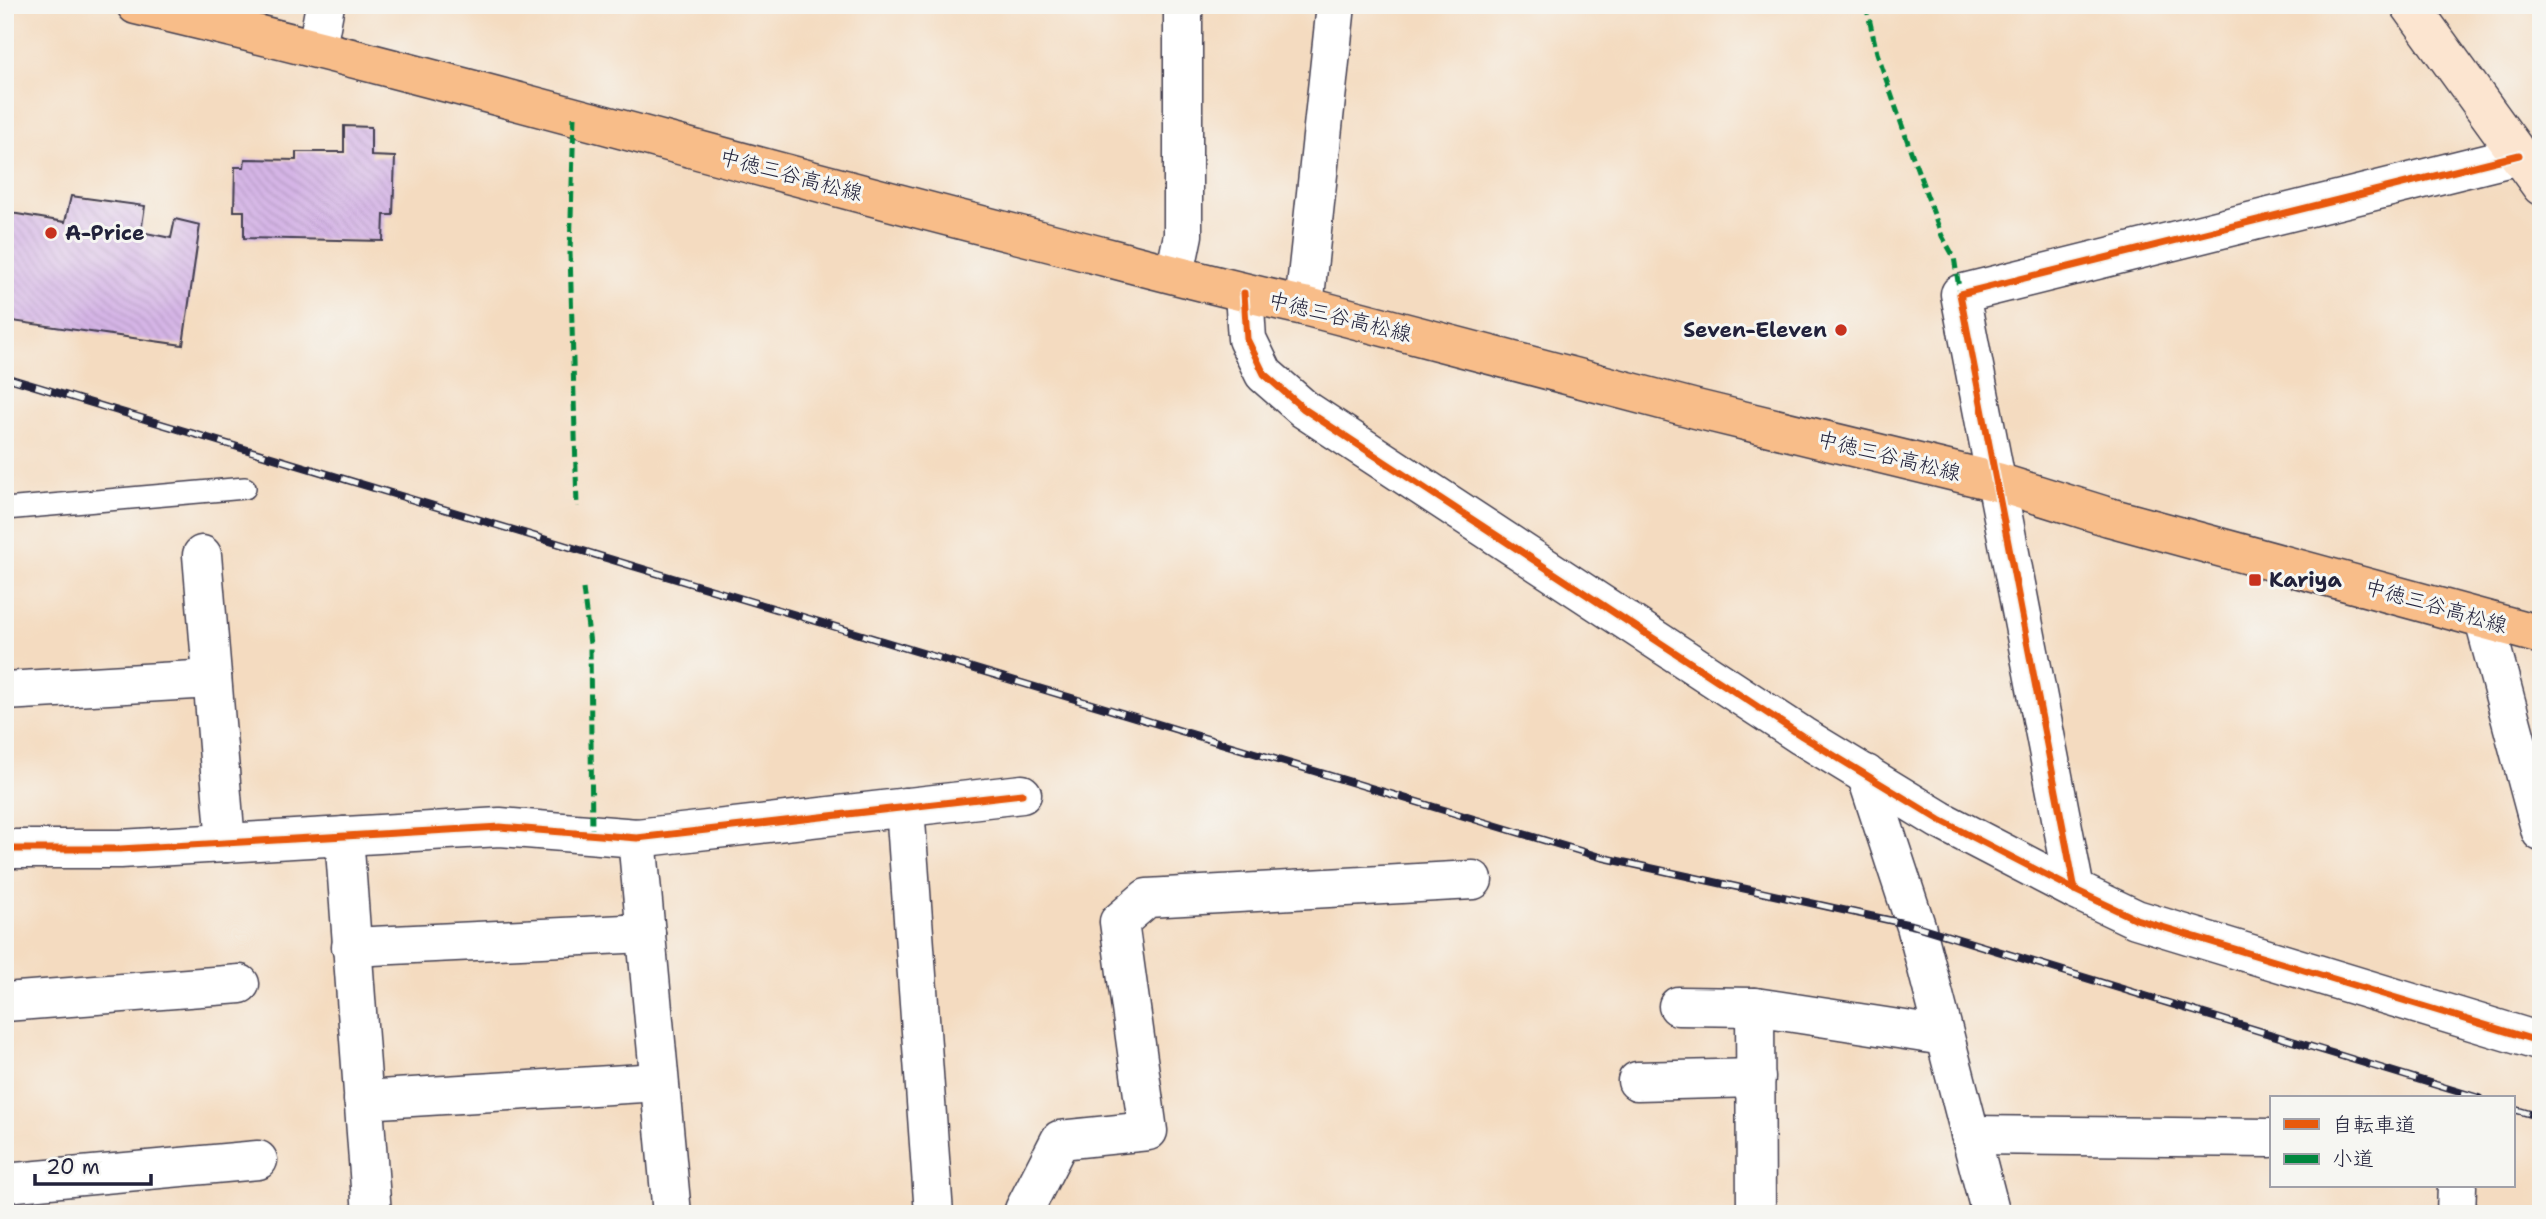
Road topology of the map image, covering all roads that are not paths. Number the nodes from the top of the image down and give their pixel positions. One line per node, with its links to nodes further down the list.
1 (136, 5): 6 (main road, 中徳三谷高松線)
2 (325, 5): 6 (street)
3 (1183, 5): 9 (street)
4 (1336, 5): 11 (street)
5 (2410, 5): 7 (street)
6 (317, 48): 9 (main road, 中徳三谷高松線)
7 (2519, 155): 8 (street); 12 (street)
8 (2541, 186)
9 (1175, 274): 10 (main road, 中徳三谷高松線)
10 (1244, 293): 11 (main road, 中徳三谷高松線); 20 (street)
11 (1304, 306): 12 (main road, 中徳三谷高松線)
12 (1997, 482): 16 (main road, 中徳三谷高松線); 29 (street)
13 (245, 488): 14 (lane)
14 (5, 509)
15 (202, 555): 18 (street)
16 (2484, 620): 17 (main road, 中徳三谷高松線); 23 (street)
17 (2541, 635)
18 (212, 679): 19 (street); 26 (street)
19 (5, 691)
20 (1866, 774): 29 (street); 36 (street)
21 (1022, 794): 22 (street)
22 (905, 807): 25 (street); 51 (street)
23 (2541, 832)
24 (344, 836): 25 (street); 26 (street); 31 (street)
25 (637, 838): 30 (street)
26 (226, 843): 27 (street)
27 (5, 849)
28 (1473, 880): 52 (street)
29 (2075, 890): 37 (street)
30 (646, 933): 31 (street); 40 (street)
31 (352, 947): 41 (street)
32 (240, 984): 33 (street)
33 (5, 1002)
34 (1678, 1006): 35 (street)
35 (1755, 1007): 36 (street); 38 (street)
36 (1944, 1036): 42 (street)
37 (2541, 1042)
38 (1756, 1078): 39 (street); 53 (street)
39 (1637, 1081)
40 (659, 1082): 41 (street); 50 (street)
41 (363, 1100): 49 (street)
42 (1970, 1135): 43 (street); 54 (street)
43 (2270, 1138)
44 (258, 1160): 45 (street)
45 (5, 1183)
46 (2456, 1188): 55 (street)
47 (5, 1189): 48 (street)
48 (9, 1214)
49 (372, 1214)
50 (671, 1214)
51 (934, 1214)
52 (1025, 1214)
53 (1756, 1214)
54 (1991, 1214)
55 (2456, 1214)

